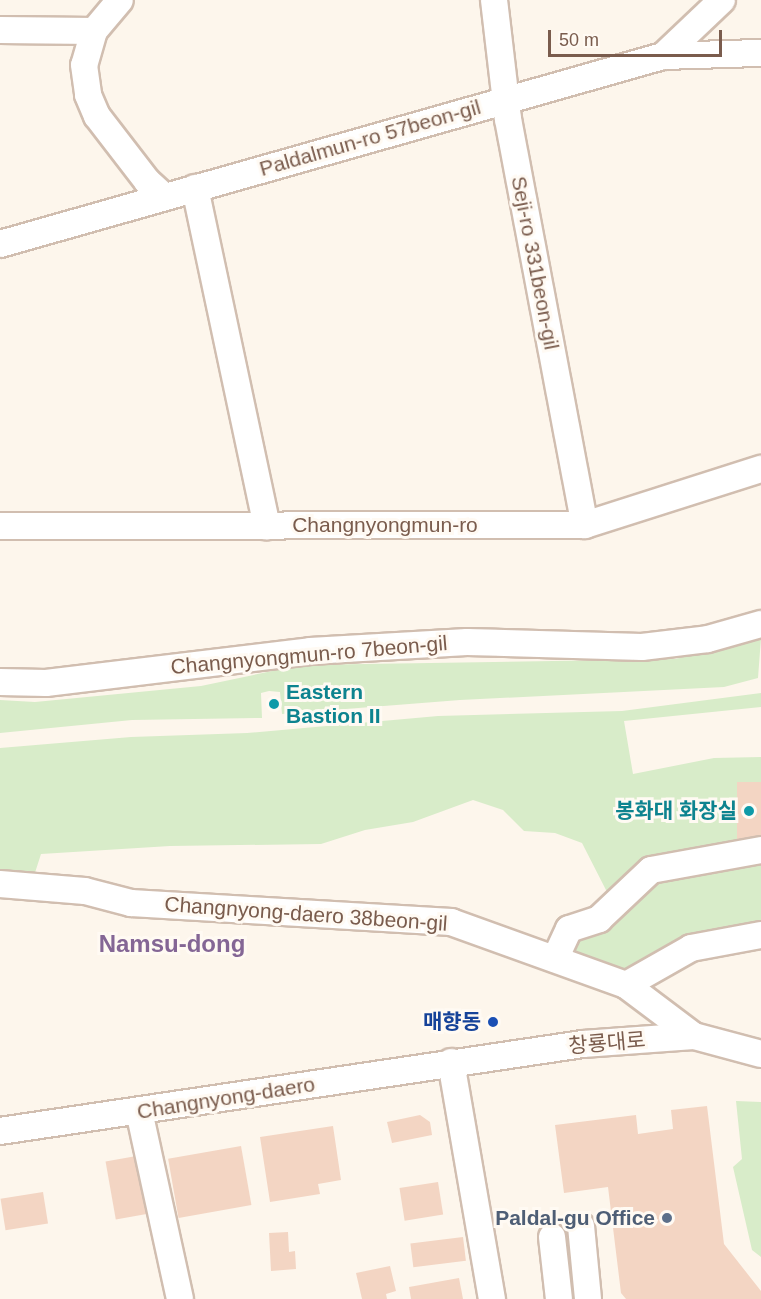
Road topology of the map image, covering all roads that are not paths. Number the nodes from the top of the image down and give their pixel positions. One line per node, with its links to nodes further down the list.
1 (120, 0): 5 (street)
2 (494, 0): 8 (street, Seji-ro 331beon-gil)
3 (722, 0): 7 (street, Paldalmun-ro 57beon-gil)
4 (0, 30): 5 (street)
5 (94, 31): 10 (street)
6 (761, 53): 7 (street)
7 (663, 56): 8 (street, Paldalmun-ro 57beon-gil)
8 (505, 99): 9 (street, Paldalmun-ro 57beon-gil); 13 (street, Seji-ro 331beon-gil)
9 (195, 188): 10 (street, Paldalmun-ro 57beon-gil); 15 (street)
10 (165, 197): 11 (street, Paldalmun-ro 57beon-gil)
11 (0, 244)
12 (761, 469): 13 (street, Changnyongmun-ro)
13 (585, 525): 15 (street, Changnyongmun-ro)
14 (0, 526): 15 (street, Changnyongmun-ro)
15 (267, 526)
16 (761, 624): 17 (street, Changnyongmun-ro 7beon-gil)
17 (0, 682)
18 (761, 850): 21 (street)
19 (0, 884): 21 (street, Changnyong-daero 38beon-gil)
20 (761, 935): 22 (street)
21 (555, 959): 22 (street, Changnyong-daero 38beon-gil)
22 (626, 985): 23 (street, Changnyong-daero 38beon-gil)
23 (694, 1036): 24 (street, 창룡대로); 25 (street, 창룡대로)
24 (761, 1054)
25 (451, 1062): 26 (street, Changnyong-daero); 31 (street)
26 (139, 1111): 27 (street, Changnyong-daero); 30 (street)
27 (0, 1131)
28 (581, 1226): 33 (street)
29 (552, 1238): 32 (street)
30 (180, 1299)
31 (492, 1299)
32 (559, 1299)
33 (588, 1299)

